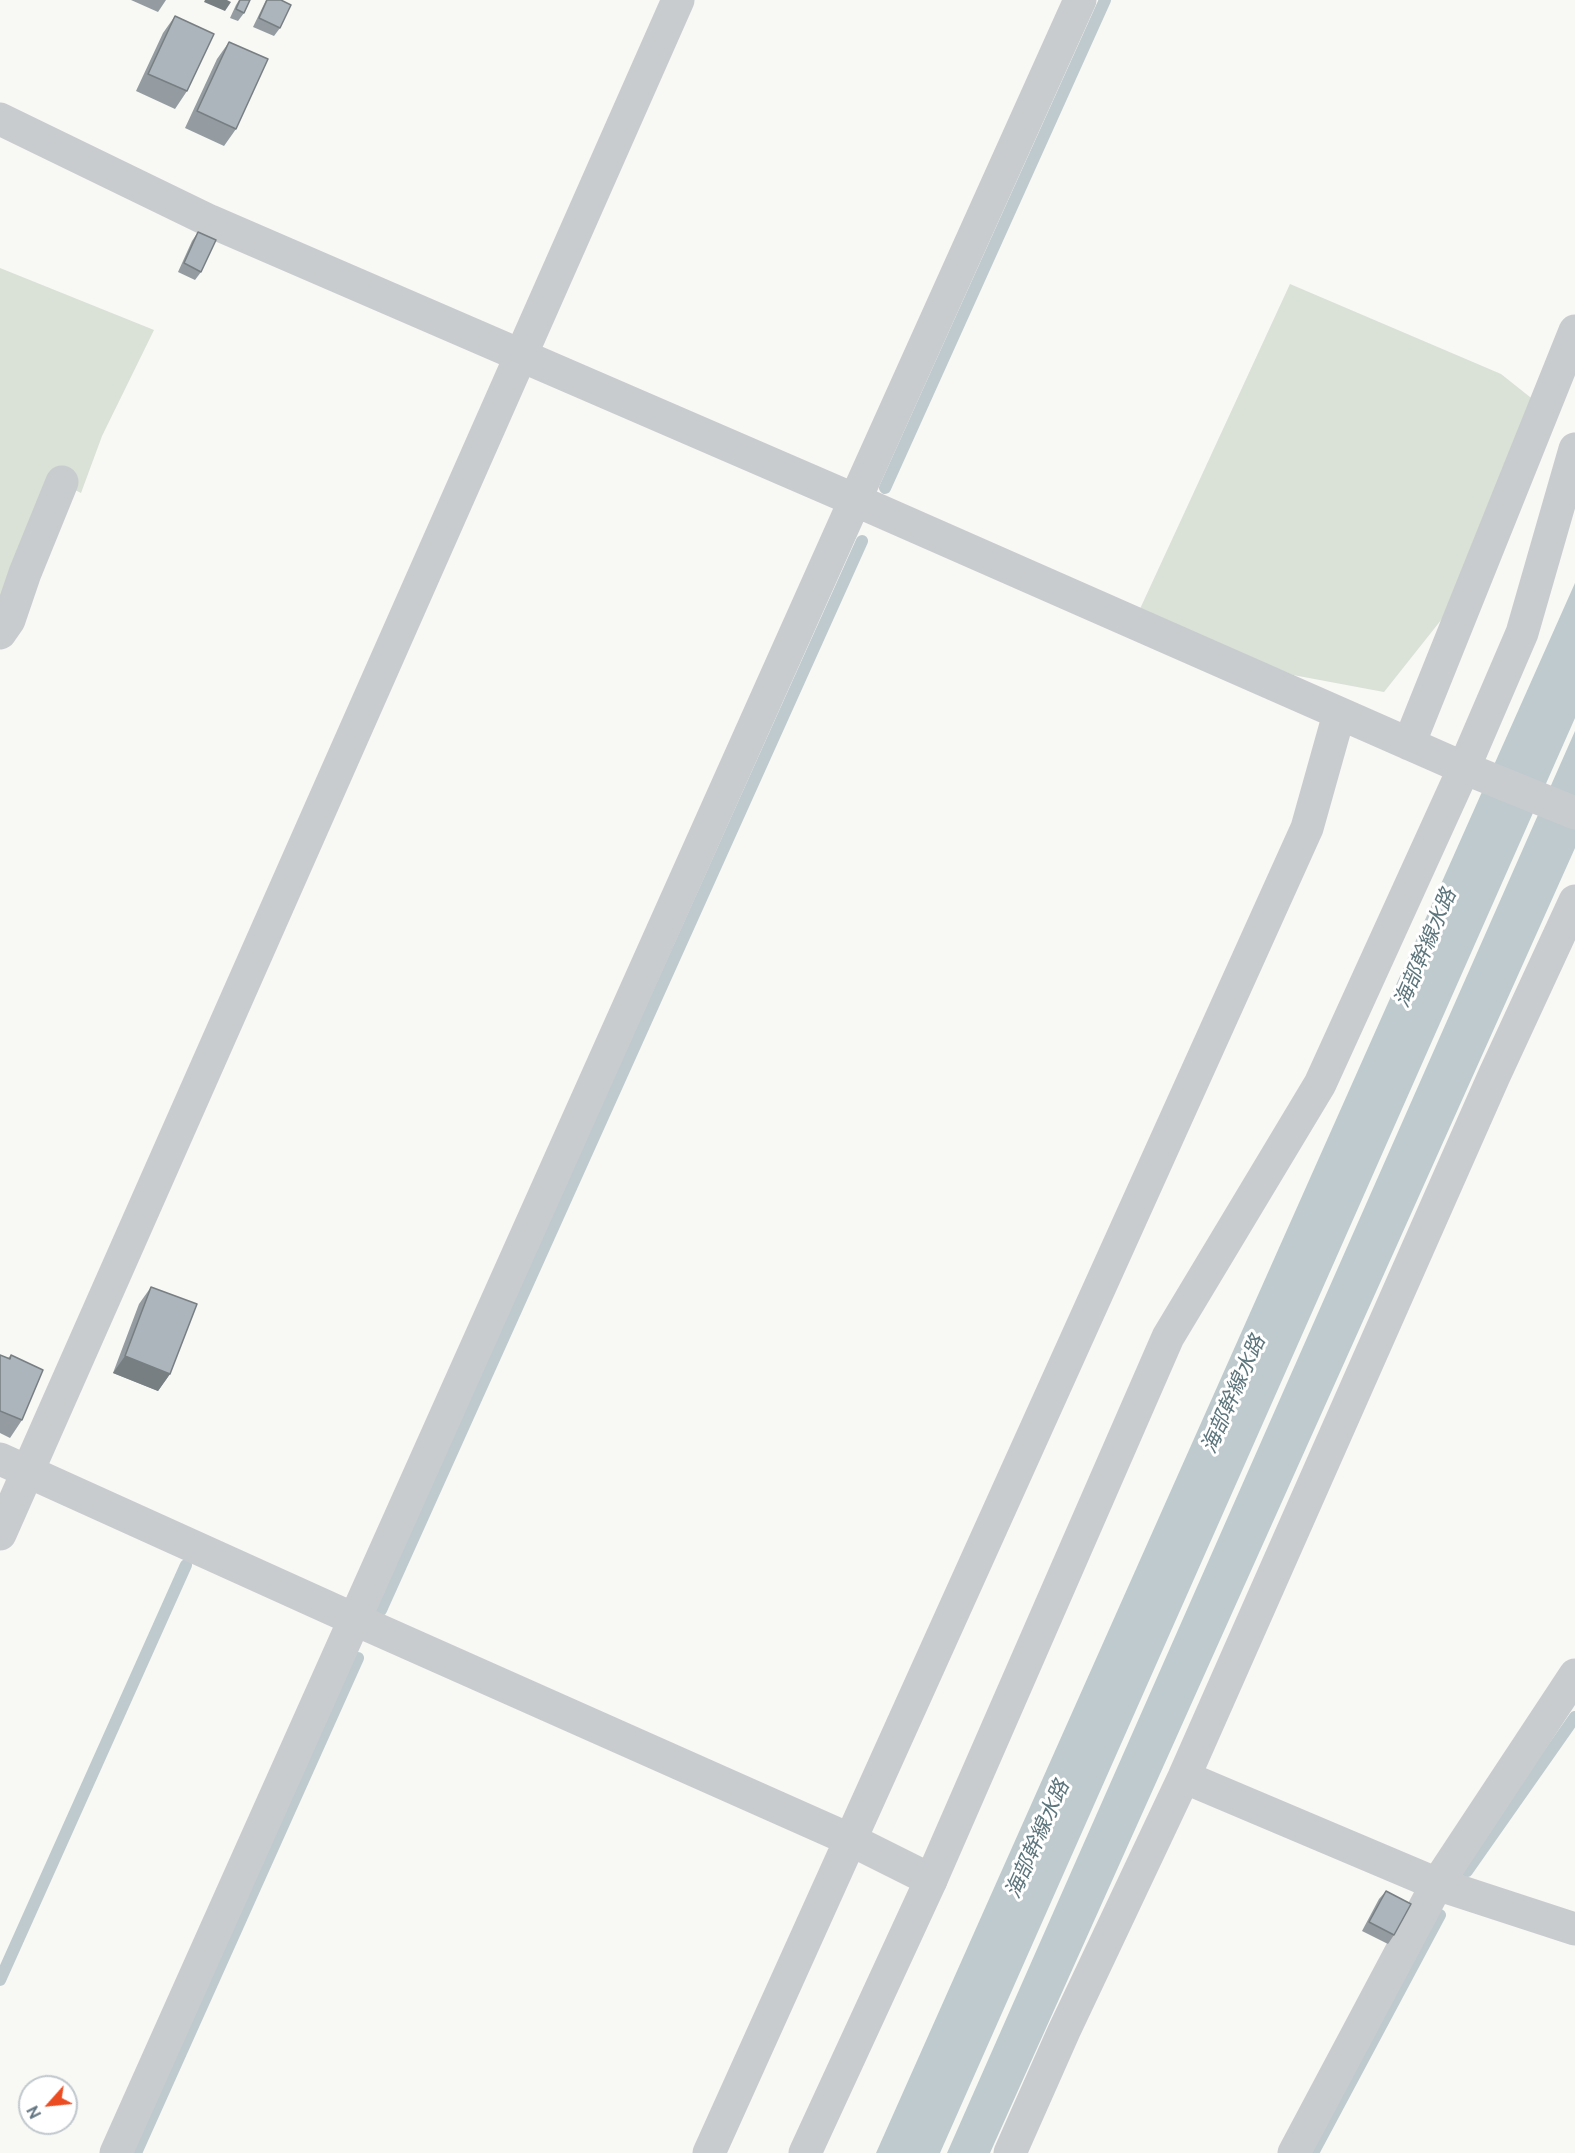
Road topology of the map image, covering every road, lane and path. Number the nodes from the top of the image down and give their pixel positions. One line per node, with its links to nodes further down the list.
1 (678, 0): 5 (street)
2 (1080, 0): 8 (street)
3 (0, 119): 5 (street)
4 (1575, 331): 11 (street)
5 (521, 356): 8 (street); 15 (street)
6 (1575, 449): 12 (street)
7 (62, 482): 9 (street)
8 (855, 500): 10 (street); 17 (street)
9 (0, 633)
10 (1339, 714): 11 (street); 20 (street)
11 (1408, 744): 12 (street)
12 (1475, 773): 13 (street); 21 (street)
13 (1575, 813)
14 (1575, 901): 19 (street)
15 (14, 1465): 16 (street); 17 (street)
16 (0, 1534)
17 (356, 1620): 20 (street); 24 (street)
18 (1575, 1676): 22 (street)
19 (1184, 1777): 22 (street); 27 (street)
20 (851, 1840): 21 (street); 25 (street)
21 (931, 1880): 26 (street)
22 (1437, 1884): 23 (street); 28 (street)
23 (1575, 1929)
24 (116, 2153)
25 (709, 2153)
26 (805, 2153)
27 (1010, 2153)
28 (1294, 2153)

